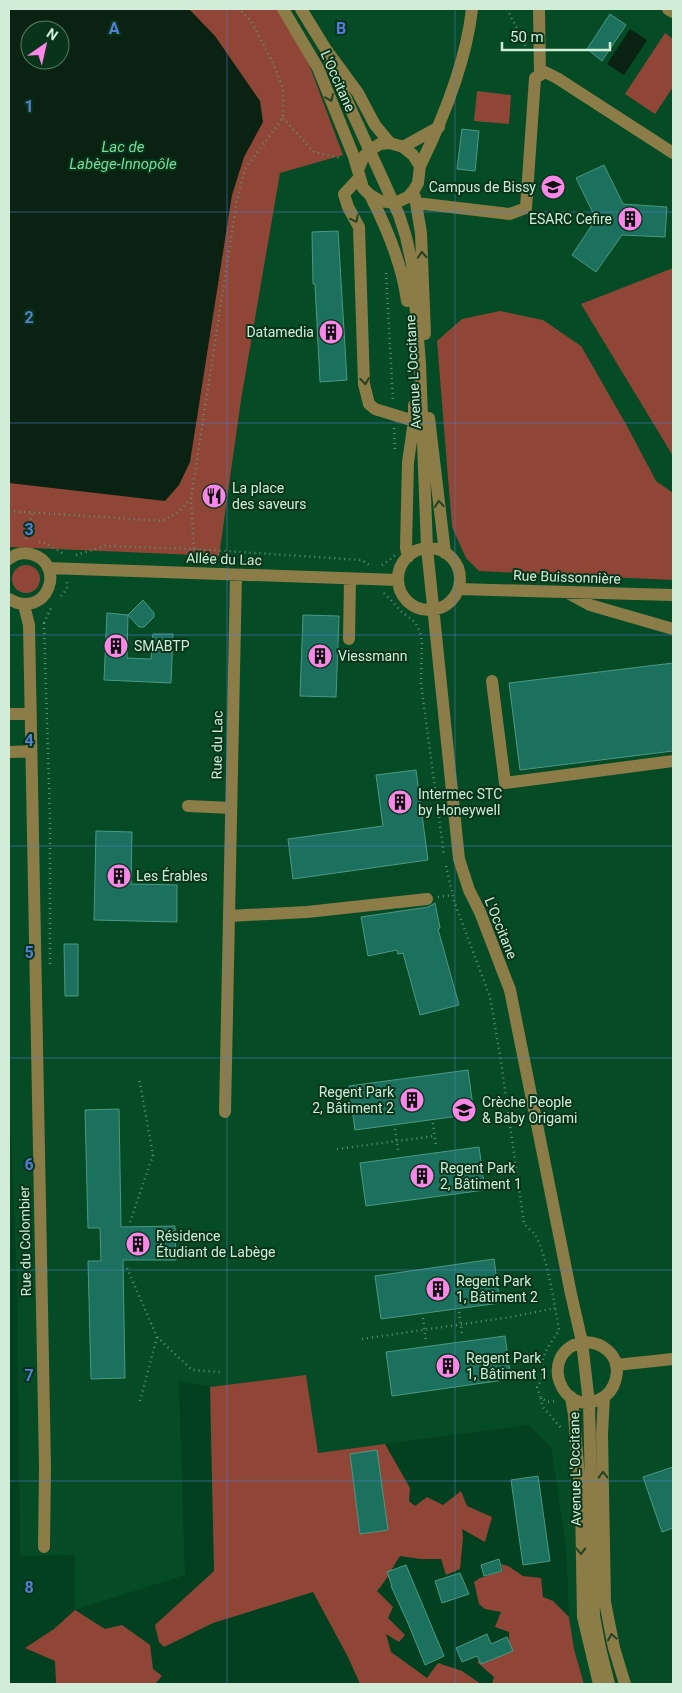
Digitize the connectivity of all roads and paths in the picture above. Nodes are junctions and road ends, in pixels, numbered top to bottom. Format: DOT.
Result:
graph roads {
  1 [pos="239,9"];
  2 [pos="283,9"];
  3 [pos="292,9"];
  4 [pos="301,9"];
  5 [pos="472,9"];
  6 [pos="507,9"];
  7 [pos="539,9"];
  8 [pos="668,9"];
  9 [pos="673,12"];
  10 [pos="326,48"];
  11 [pos="529,53"];
  12 [pos="540,75"];
  13 [pos="337,79"];
  14 [pos="283,118"];
  15 [pos="439,127"];
  16 [pos="390,143"];
  17 [pos="403,147"];
  18 [pos="370,150"];
  19 [pos="673,153"];
  20 [pos="348,160"];
  21 [pos="420,166"];
  22 [pos="359,174"];
  23 [pos="370,195"];
  24 [pos="415,196"];
  25 [pos="394,203"];
  26 [pos="386,267"];
  27 [pos="415,308"];
  28 [pos="411,335"];
  29 [pos="393,414"];
  30 [pos="414,421"];
  31 [pos="402,462"];
  32 [pos="190,498"];
  33 [pos="424,504"];
  34 [pos="9,512"];
  35 [pos="32,513"];
  36 [pos="427,548"];
  37 [pos="194,549"];
  38 [pos="445,552"];
  39 [pos="402,555"];
  40 [pos="9,559"];
  41 [pos="48,568"];
  42 [pos="236,575"];
  43 [pos="376,575"];
  44 [pos="350,579"];
  45 [pos="398,580"];
  46 [pos="459,589"];
  47 [pos="566,592"];
  48 [pos="673,595"];
  49 [pos="9,599"];
  50 [pos="24,605"];
  51 [pos="434,610"];
  52 [pos="673,629"];
  53 [pos="349,639"];
  54 [pos="492,681"];
  55 [pos="9,714"];
  56 [pos="30,714"];
  57 [pos="31,751"];
  58 [pos="10,752"];
  59 [pos="673,761"];
  60 [pos="188,806"];
  61 [pos="231,808"];
  62 [pos="427,899"];
  63 [pos="229,916"];
  64 [pos="139,1078"];
  65 [pos="225,1112"];
  66 [pos="433,1123"];
  67 [pos="395,1129"];
  68 [pos="435,1136"];
  69 [pos="396,1141"];
  70 [pos="436,1147"];
  71 [pos="337,1149"];
  72 [pos="398,1150"];
  73 [pos="130,1222"];
  74 [pos="563,1254"];
  75 [pos="127,1268"];
  76 [pos="555,1308"];
  77 [pos="459,1312"];
  78 [pos="423,1318"];
  79 [pos="460,1325"];
  80 [pos="425,1330"];
  81 [pos="462,1335"];
  82 [pos="158,1337"];
  83 [pos="362,1338"];
  84 [pos="426,1341"];
  85 [pos="582,1342"];
  86 [pos="673,1359"];
  87 [pos="616,1365"];
  88 [pos="220,1372"];
  89 [pos="604,1397"];
  90 [pos="541,1398"];
  91 [pos="566,1400"];
  92 [pos="140,1401"];
  93 [pos="589,1404"];
  94 [pos="566,1432"];
  95 [pos="44,1547"];
  96 [pos="599,1684"];
  97 [pos="609,1684"];
  98 [pos="625,1684"];
  1 -- 14 [label="path"];
  2 -- 22 [label="street, L'Occitane, one-way"];
  3 -- 13 [label="street, L'Occitane"];
  4 -- 10 [label="street, L'Occitane"];
  5 -- 15 [label="street"];
  6 -- 11 [label="path"];
  7 -- 12 [label="street"];
  8 -- 9 [label="street"];
  10 -- 13 [label="street, L'Occitane"];
  10 -- 16 [label="street, L'Occitane"];
  12 -- 19 [label="street"];
  12 -- 24 [label="street"];
  13 -- 18 [label="street, Avenue L'Occitane"];
  14 -- 20 [label="path"];
  14 -- 32 [label="path"];
  15 -- 17 [label="street"];
  15 -- 21 [label="street"];
  16 -- 17 [label="street"];
  16 -- 18 [label="street"];
  17 -- 21 [label="street"];
  18 -- 22 [label="street"];
  18 -- 25 [label="street, Avenue L'Occitane"];
  21 -- 24 [label="street"];
  22 -- 23 [label="street, L'Occitane"];
  22 -- 29 [label="street, one-way"];
  23 -- 25 [label="street"];
  23 -- 28 [label="street, Avenue L'Occitane"];
  24 -- 25 [label="street"];
  38 -- 24 [label="street, Avenue L'Occitane, one-way"];
  25 -- 27 [label="street, Avenue L'Occitane"];
  26 -- 29 [label="path"];
  27 -- 28 [label="street, Avenue L'Occitane"];
  27 -- 33 [label="street, Avenue L'Occitane"];
  28 -- 30 [label="street"];
  29 -- 30 [label="street"];
  29 -- 31 [label="path"];
  30 -- 31 [label="street"];
  31 -- 33 [label="street, Avenue L'Occitane"];
  31 -- 39 [label="street"];
  32 -- 35 [label="path"];
  32 -- 37 [label="path"];
  33 -- 36 [label="street, Avenue L'Occitane"];
  34 -- 35 [label="path"];
  35 -- 37 [label="path"];
  36 -- 38 [label="street"];
  36 -- 39 [label="street"];
  36 -- 51 [label="street, Avenue L'Occitane"];
  37 -- 43 [label="path"];
  38 -- 46 [label="street"];
  39 -- 43 [label="path"];
  39 -- 45 [label="street"];
  40 -- 41 [label="street"];
  41 -- 42 [label="street, Allée du Lac"];
  41 -- 50 [label="street"];
  42 -- 44 [label="street, Allée du Lac"];
  42 -- 61 [label="street, Rue du Lac"];
  43 -- 44 [label="street, Allée du Lac"];
  43 -- 45 [label="street, Allée du Lac"];
  43 -- 76 [label="path"];
  44 -- 53 [label="street"];
  45 -- 51 [label="street"];
  46 -- 47 [label="street, Rue Buissonnière"];
  46 -- 51 [label="street"];
  47 -- 48 [label="street, Rue Buissonnière"];
  47 -- 52 [label="street"];
  49 -- 50 [label="street"];
  50 -- 56 [label="street, Rue du Colombier"];
  51 -- 74 [label="street, L'Occitane"];
  54 -- 59 [label="street"];
  55 -- 56 [label="street"];
  56 -- 57 [label="street, Rue du Colombier"];
  57 -- 58 [label="street"];
  57 -- 95 [label="street, Rue du Colombier"];
  60 -- 61 [label="street"];
  61 -- 63 [label="street, Rue du Lac"];
  62 -- 63 [label="street"];
  63 -- 65 [label="street, Rue du Lac"];
  64 -- 73 [label="path"];
  66 -- 68 [label="path"];
  67 -- 69 [label="path"];
  68 -- 69 [label="path"];
  68 -- 70 [label="path"];
  69 -- 71 [label="path"];
  69 -- 72 [label="path"];
  74 -- 85 [label="street, Avenue L'Occitane"];
  75 -- 82 [label="path"];
  76 -- 79 [label="path"];
  76 -- 90 [label="path"];
  77 -- 79 [label="path"];
  78 -- 80 [label="path"];
  79 -- 80 [label="path"];
  79 -- 81 [label="path"];
  80 -- 83 [label="path"];
  80 -- 84 [label="path"];
  82 -- 88 [label="path"];
  82 -- 92 [label="path"];
  85 -- 87 [label="street"];
  85 -- 91 [label="street"];
  85 -- 93 [label="street, Avenue L'Occitane"];
  86 -- 87 [label="street"];
  87 -- 89 [label="street"];
  89 -- 93 [label="street"];
  98 -- 89 [label="street, Avenue L'Occitane, one-way"];
  90 -- 91 [label="path"];
  90 -- 94 [label="path"];
  91 -- 93 [label="street"];
  91 -- 96 [label="street, Avenue L'Occitane, one-way"];
  93 -- 97 [label="street, Avenue L'Occitane"];
}
